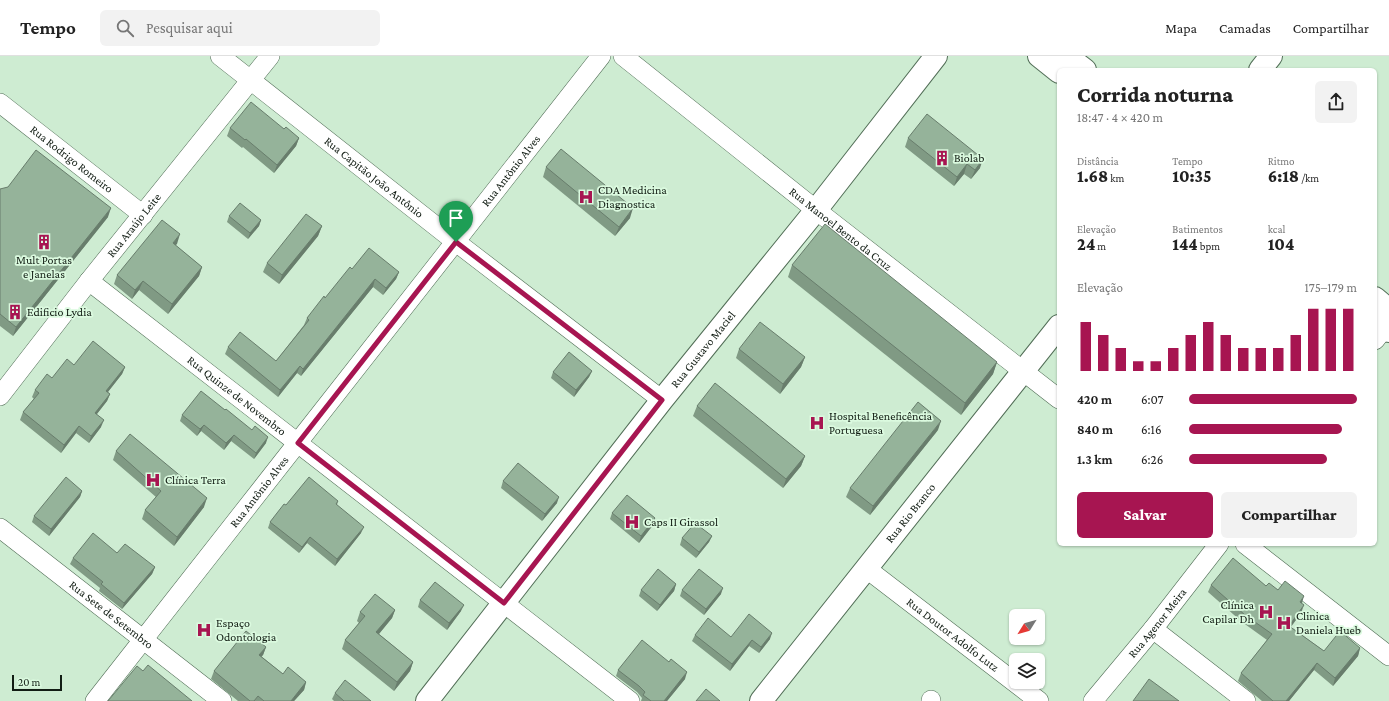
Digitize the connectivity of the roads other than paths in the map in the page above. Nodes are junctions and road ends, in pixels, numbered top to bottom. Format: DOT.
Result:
graph roads {
  1 [pos="220,56"];
  2 [pos="270,56"];
  3 [pos="601,56"];
  4 [pos="623,56"];
  5 [pos="936,56"];
  6 [pos="1039,56"];
  7 [pos="1067,56"];
  8 [pos="1271,56"];
  9 [pos="1082,68"];
  10 [pos="1262,68"];
  11 [pos="1057,70"];
  12 [pos="251,80"];
  13 [pos="0,103"];
  14 [pos="816,210"];
  15 [pos="143,215"];
  16 [pos="456,242"];
  17 [pos="89,281"];
  18 [pos="1377,304"];
  19 [pos="1384,325"];
  20 [pos="1057,329"];
  21 [pos="1024,372"];
  22 [pos="0,396"];
  23 [pos="1057,398"];
  24 [pos="662,400"];
  25 [pos="298,443"];
  26 [pos="0,528"];
  27 [pos="1216,546"];
  28 [pos="1248,546"];
  29 [pos="867,569"];
  30 [pos="504,603"];
  31 [pos="1153,629"];
  32 [pos="143,640"];
  33 [pos="1389,656"];
  34 [pos="95,701"];
  35 [pos="222,701"];
  36 [pos="427,701"];
  37 [pos="630,701"];
  38 [pos="761,701"];
  39 [pos="1038,701"];
  40 [pos="1093,701"];
  41 [pos="1246,701"];
  1 -- 12 [label="street, Rua Capitão João Antônio"];
  2 -- 12 [label="street, Rua Araújo Leite"];
  3 -- 16 [label="street, Rua Antônio Alves"];
  4 -- 14 [label="street, Rua Manoel Bento da Cruz"];
  5 -- 14 [label="street, Rua Gustavo Maciel"];
  6 -- 11 [label="street"];
  7 -- 9 [label="street"];
  8 -- 10 [label="street"];
  12 -- 15 [label="street, Rua Araújo Leite"];
  12 -- 16 [label="street, Rua Capitão João Antônio"];
  13 -- 15 [label="street, Rua Rodrigo Romeiro"];
  14 -- 21 [label="street, Rua Manoel Bento da Cruz"];
  14 -- 24 [label="street, Rua Gustavo Maciel"];
  15 -- 17 [label="street, Rua Araújo Leite"];
  16 -- 24 [label="street, Rua Capitão João Antônio"];
  16 -- 25 [label="street, Rua Antônio Alves"];
  17 -- 22 [label="street, Rua Araújo Leite"];
  17 -- 25 [label="street, Rua Quinze de Novembro"];
  18 -- 19 [label="street"];
  20 -- 21 [label="street, Rua Rio Branco"];
  21 -- 23 [label="street, Rua Manoel Bento da Cruz"];
  21 -- 29 [label="street, Rua Rio Branco"];
  24 -- 30 [label="street, Rua Gustavo Maciel"];
  25 -- 30 [label="street, Rua Quinze de Novembro"];
  25 -- 32 [label="street, Rua Antônio Alves"];
  26 -- 32 [label="street, Rua Sete de Setembro"];
  27 -- 31 [label="street, Rua Agenor Meira"];
  28 -- 33 [label="street"];
  29 -- 38 [label="street, Rua Rio Branco"];
  29 -- 39 [label="street, Rua Doutor Adolfo Lutz"];
  30 -- 36 [label="street, Rua Gustavo Maciel"];
  30 -- 37 [label="street, Rua Quinze de Novembro"];
  31 -- 40 [label="street, Rua Agenor Meira"];
  31 -- 41 [label="street"];
  32 -- 34 [label="street, Rua Antônio Alves"];
  32 -- 35 [label="street, Rua Sete de Setembro"];
}
